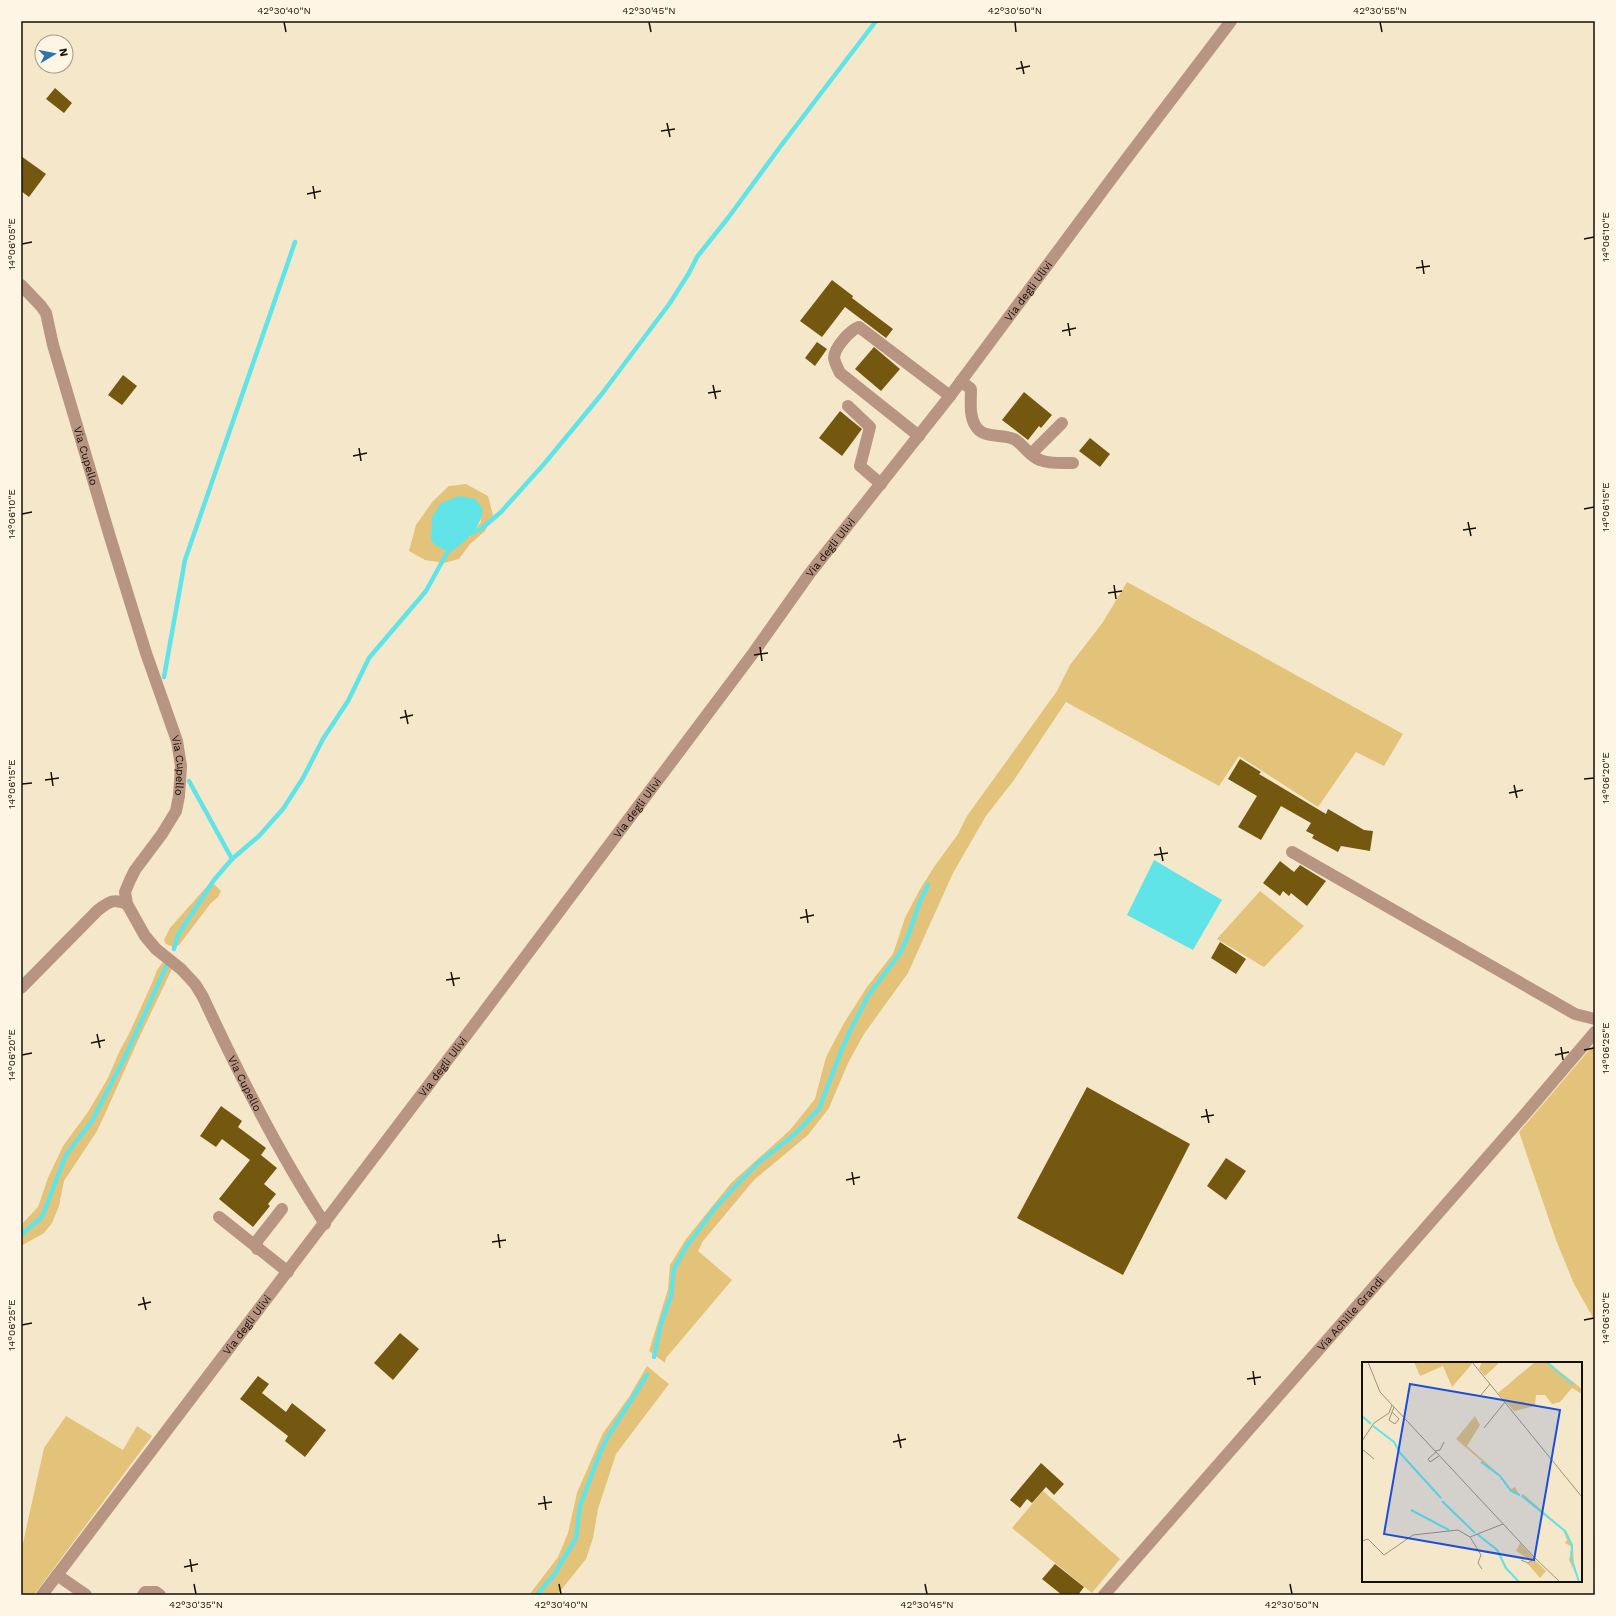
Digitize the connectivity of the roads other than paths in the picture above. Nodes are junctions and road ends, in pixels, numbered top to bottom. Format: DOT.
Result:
graph roads {
  1 [pos="1231,21"];
  2 [pos="21,285"];
  3 [pos="962,381"];
  4 [pos="950,396"];
  5 [pos="848,406"];
  6 [pos="1062,423"];
  7 [pos="919,436"];
  8 [pos="1031,454"];
  9 [pos="1073,463"];
  10 [pos="881,484"];
  11 [pos="1292,852"];
  12 [pos="127,904"];
  13 [pos="21,988"];
  14 [pos="1595,1019"];
  15 [pos="1595,1032"];
  16 [pos="282,1209"];
  17 [pos="219,1217"];
  18 [pos="325,1224"];
  19 [pos="257,1249"];
  20 [pos="288,1272"];
  21 [pos="58,1575"];
  22 [pos="42,1595"];
  23 [pos="86,1595"];
  24 [pos="143,1595"];
  25 [pos="160,1595"];
  26 [pos="1104,1595"];
  1 -- 3 [label="street, Via degli Ulivi"];
  2 -- 12 [label="street, Via Cupello"];
  3 -- 4 [label="street, Via degli Ulivi"];
  3 -- 8 [label="street"];
  4 -- 7 [label="street, Via degli Ulivi"];
  4 -- 7 [label="street"];
  5 -- 10 [label="street"];
  6 -- 8 [label="street"];
  7 -- 10 [label="street, Via degli Ulivi"];
  8 -- 9 [label="street"];
  10 -- 18 [label="street, Via degli Ulivi"];
  11 -- 14 [label="street"];
  12 -- 13 [label="street"];
  12 -- 18 [label="street, Via Cupello"];
  15 -- 26 [label="street, Via Achille Grandi"];
  16 -- 19 [label="street"];
  17 -- 19 [label="street"];
  18 -- 20 [label="street, Via degli Ulivi"];
  19 -- 20 [label="street"];
  20 -- 21 [label="street, Via degli Ulivi"];
  21 -- 22 [label="street, Via degli Ulivi"];
  21 -- 23 [label="street"];
  24 -- 25 [label="street"];
}
